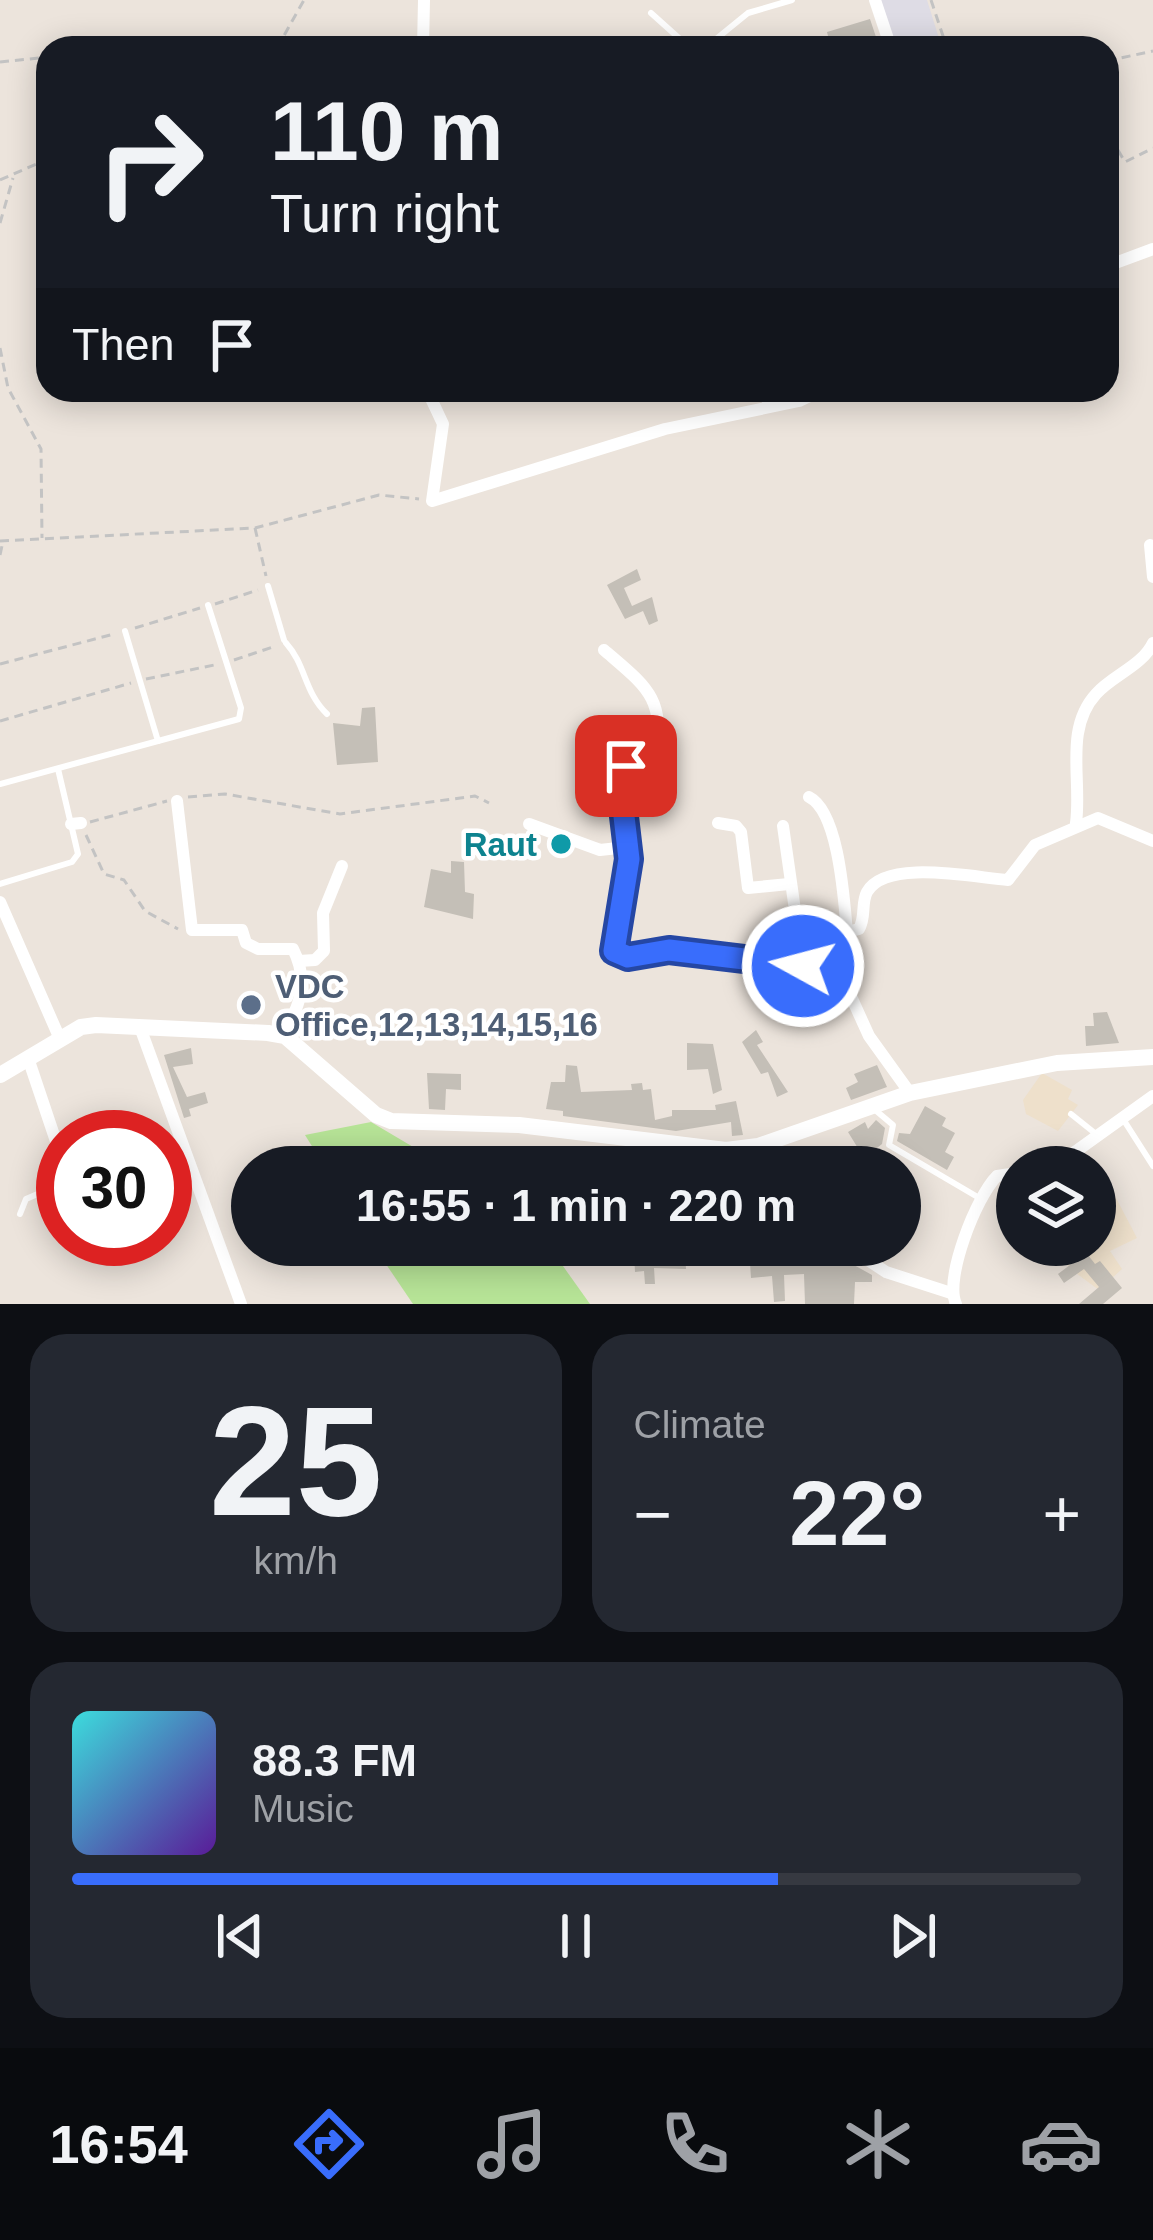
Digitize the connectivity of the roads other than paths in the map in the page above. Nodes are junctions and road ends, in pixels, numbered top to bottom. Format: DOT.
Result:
graph roads {
  1 [pos="424,0"];
  2 [pos="792,0"];
  3 [pos="875,0"];
  4 [pos="651,14"];
  5 [pos="423,36"];
  6 [pos="676,36"];
  7 [pos="720,36"];
  8 [pos="887,36"];
  9 [pos="1153,249"];
  10 [pos="1119,262"];
  11 [pos="432,402"];
  12 [pos="764,402"];
  13 [pos="785,402"];
  14 [pos="766,408"];
  15 [pos="1150,545"];
  16 [pos="1153,577"];
  17 [pos="268,586"];
  18 [pos="208,605"];
  19 [pos="125,631"];
  20 [pos="1153,643"];
  21 [pos="604,650"];
  22 [pos="327,714"];
  23 [pos="158,741"];
  24 [pos="58,770"];
  25 [pos="0,784"];
  26 [pos="809,796"];
  27 [pos="177,801"];
  28 [pos="718,823"];
  29 [pos="1076,823"];
  30 [pos="529,824"];
  31 [pos="783,826"];
  32 [pos="1153,842"];
  33 [pos="627,847"];
  34 [pos="342,866"];
  35 [pos="0,884"];
  36 [pos="789,884"];
  37 [pos="0,902"];
  38 [pos="847,932"];
  39 [pos="834,958"];
  40 [pos="299,962"];
  41 [pos="803,966"];
  42 [pos="141,1030"];
  43 [pos="279,1035"];
  44 [pos="61,1039"];
  45 [pos="1153,1057"];
  46 [pos="29,1060"];
  47 [pos="0,1075"];
  48 [pos="910,1093"];
  49 [pos="1153,1096"];
  50 [pos="871,1107"];
  51 [pos="46,1110"];
  52 [pos="1071,1114"];
  53 [pos="1122,1118"];
  54 [pos="1096,1134"];
  55 [pos="675,1142"];
  56 [pos="676,1146"];
  57 [pos="700,1146"];
  58 [pos="758,1146"];
  59 [pos="1081,1146"];
  60 [pos="1153,1166"];
  61 [pos="996,1177"];
  62 [pos="36,1195"];
  63 [pos="981,1199"];
  64 [pos="20,1214"];
  65 [pos="877,1266"];
  66 [pos="953,1299"];
  67 [pos="241,1304"];
  1 -- 5 [label="street"];
  2 -- 7 [label="lane"];
  3 -- 8 [label="street"];
  4 -- 6 [label="lane"];
  9 -- 10 [label="street"];
  11 -- 14 [label="street"];
  12 -- 14 [label="lane"];
  13 -- 14 [label="street"];
  15 -- 16 [label="street"];
  17 -- 22 [label="lane"];
  18 -- 23 [label="lane"];
  19 -- 23 [label="lane"];
  20 -- 29 [label="street"];
  21 -- 33 [label="street"];
  23 -- 24 [label="lane"];
  24 -- 25 [label="lane"];
  24 -- 35 [label="lane"];
  26 -- 38 [label="street"];
  27 -- 40 [label="street"];
  28 -- 36 [label="street"];
  29 -- 32 [label="street"];
  29 -- 38 [label="street"];
  30 -- 33 [label="street"];
  31 -- 36 [label="street"];
  33 -- 41 [label="street"];
  34 -- 40 [label="street"];
  36 -- 41 [label="street"];
  37 -- 44 [label="street"];
  38 -- 39 [label="street"];
  39 -- 41 [label="street"];
  39 -- 48 [label="street"];
  40 -- 43 [label="street"];
  42 -- 43 [label="main road"];
  42 -- 44 [label="main road"];
  42 -- 67 [label="street"];
  43 -- 55 [label="main road"];
  44 -- 46 [label="main road"];
  45 -- 48 [label="main road"];
  46 -- 47 [label="main road"];
  46 -- 51 [label="street"];
  48 -- 50 [label="main road"];
  49 -- 53 [label="street"];
  50 -- 58 [label="main road"];
  50 -- 63 [label="lane"];
  52 -- 54 [label="lane"];
  53 -- 54 [label="street"];
  53 -- 60 [label="lane"];
  54 -- 59 [label="street"];
  55 -- 56 [label="lane"];
  55 -- 57 [label="main road"];
  61 -- 63 [label="street"];
  62 -- 64 [label="lane"];
  63 -- 66 [label="street"];
  65 -- 66 [label="street"];
}
